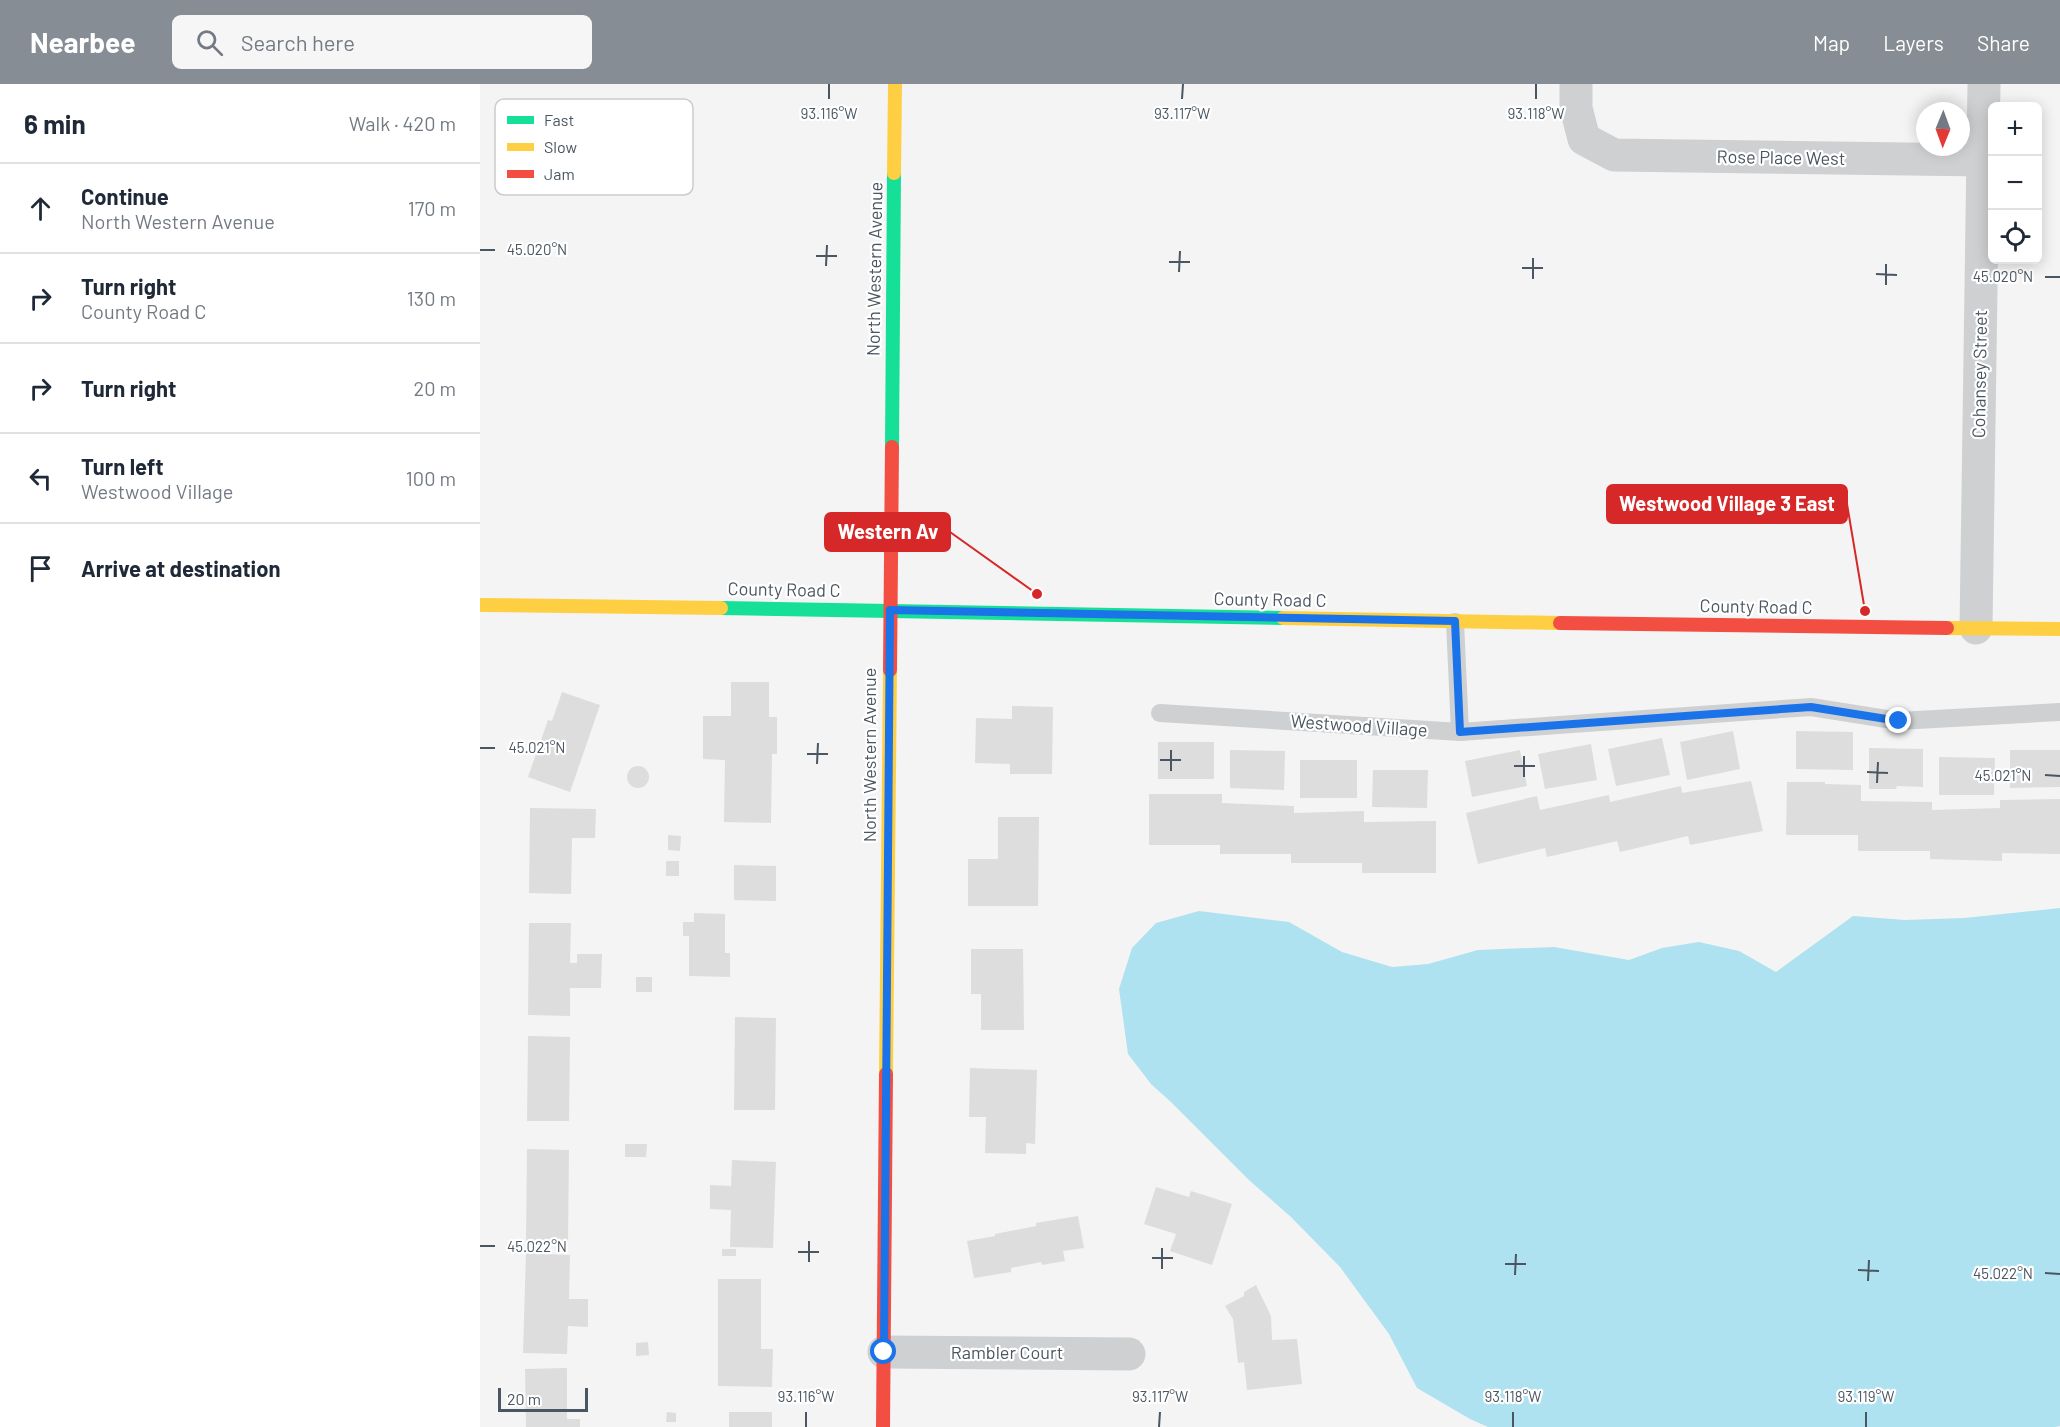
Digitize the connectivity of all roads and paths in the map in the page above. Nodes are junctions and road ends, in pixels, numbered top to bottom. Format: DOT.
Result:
graph roads {
  1 [pos="895,84"];
  2 [pos="1576,84"];
  3 [pos="1984,84"];
  4 [pos="1983,160"];
  5 [pos="480,605"];
  6 [pos="890,610"];
  7 [pos="1455,621"];
  8 [pos="1976,628"];
  9 [pos="2060,629"];
  10 [pos="2060,712"];
  11 [pos="1160,713"];
  12 [pos="1460,732"];
  13 [pos="884,1352"];
  14 [pos="1130,1354"];
  15 [pos="883,1427"];
  1 -- 6 [label="main road, North Western Avenue"];
  2 -- 4 [label="street, Rose Place West"];
  3 -- 4 [label="street, Cohansey Street"];
  4 -- 8 [label="street, Cohansey Street"];
  5 -- 6 [label="main road, County Road C"];
  6 -- 7 [label="main road, County Road C"];
  6 -- 13 [label="main road, North Western Avenue"];
  7 -- 8 [label="main road, County Road C"];
  7 -- 12 [label="lane"];
  8 -- 9 [label="main road, County Road C"];
  10 -- 12 [label="lane, Westwood Village"];
  11 -- 12 [label="lane, Westwood Village"];
  13 -- 14 [label="street, Rambler Court"];
  13 -- 15 [label="main road, North Western Avenue"];
}
